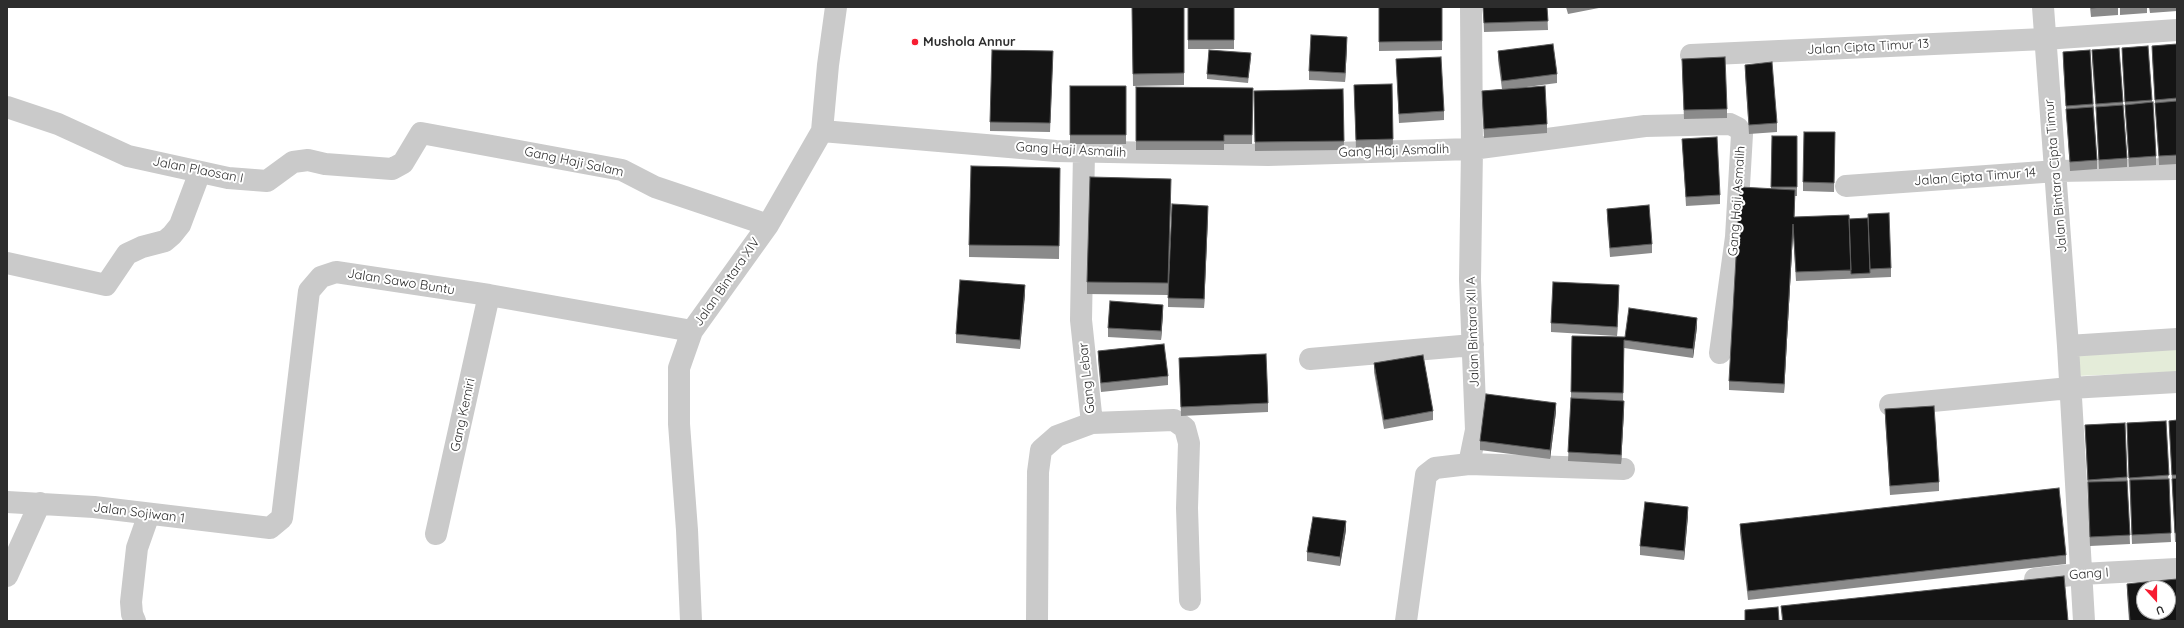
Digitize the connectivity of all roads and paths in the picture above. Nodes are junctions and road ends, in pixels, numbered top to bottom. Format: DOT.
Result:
graph roads {
  1 [pos="836,7"];
  2 [pos="1471,7"];
  3 [pos="2043,7"];
  4 [pos="2177,30"];
  5 [pos="2044,39"];
  6 [pos="1691,55"];
  7 [pos="7,107"];
  8 [pos="822,131"];
  9 [pos="421,133"];
  10 [pos="1472,149"];
  11 [pos="1084,152"];
  12 [pos="2177,169"];
  13 [pos="2057,171"];
  14 [pos="200,172"];
  15 [pos="1846,186"];
  16 [pos="768,225"];
  17 [pos="7,263"];
  18 [pos="489,295"];
  19 [pos="692,330"];
  20 [pos="2177,339"];
  21 [pos="1473,345"];
  22 [pos="2068,346"];
  23 [pos="1720,353"];
  24 [pos="1310,359"];
  25 [pos="2177,382"];
  26 [pos="2070,388"];
  27 [pos="1890,405"];
  28 [pos="1092,423"];
  29 [pos="1469,464"];
  30 [pos="1624,469"];
  31 [pos="7,502"];
  32 [pos="40,503"];
  33 [pos="149,514"];
  34 [pos="270,528"];
  35 [pos="436,534"];
  36 [pos="2177,569"];
  37 [pos="2081,574"];
  38 [pos="7,576"];
  39 [pos="2017,581"];
  40 [pos="1190,600"];
  41 [pos="136,621"];
  42 [pos="691,621"];
  43 [pos="1037,621"];
  44 [pos="1406,621"];
  45 [pos="2084,621"];
  1 -- 8 [label="street, Jalan Bintara XIV"];
  2 -- 10 [label="street, Jalan Bintara XII A"];
  3 -- 5 [label="street, Jalan Bintara Cipta Timur"];
  4 -- 5 [label="street, Jalan Cipta Timur 13"];
  5 -- 6 [label="street, Jalan Cipta Timur 13"];
  5 -- 13 [label="street, Jalan Bintara Cipta Timur"];
  7 -- 14 [label="street, Jalan Plaosan I"];
  8 -- 11 [label="street, Gang Haji Asmalih"];
  8 -- 16 [label="street, Jalan Bintara XIV"];
  9 -- 14 [label="street, Jalan Plaosan I"];
  9 -- 16 [label="street, Gang Haji Salam"];
  10 -- 11 [label="street, Gang Haji Asmalih"];
  10 -- 21 [label="street, Jalan Bintara XII A"];
  10 -- 23 [label="street, Gang Haji Asmalih"];
  11 -- 28 [label="street, Gang Lebar"];
  12 -- 13 [label="street, Jalan Cipta Timur 14"];
  13 -- 15 [label="street, Jalan Cipta Timur 14"];
  13 -- 22 [label="street, Jalan Bintara Cipta Timur"];
  14 -- 17 [label="street"];
  16 -- 19 [label="street, Jalan Bintara XIV"];
  18 -- 19 [label="street, Jalan Sawo Buntu"];
  18 -- 34 [label="street, Jalan Sawo Buntu"];
  18 -- 35 [label="street, Gang Kemiri"];
  19 -- 42 [label="street, Jalan Bintara XIV"];
  20 -- 22 [label="street"];
  21 -- 24 [label="street"];
  21 -- 29 [label="street, Jalan Bintara XII A"];
  22 -- 26 [label="street, Jalan Bintara Cipta Timur"];
  25 -- 26 [label="street"];
  26 -- 27 [label="street"];
  26 -- 37 [label="street, Jalan Bintara Cipta Timur"];
  28 -- 40 [label="street"];
  28 -- 43 [label="street, Gang Lebar"];
  29 -- 30 [label="street"];
  29 -- 44 [label="street"];
  31 -- 32 [label="street, Jalan Sojiwan 1"];
  32 -- 33 [label="street, Jalan Sojiwan 1"];
  32 -- 38 [label="street"];
  33 -- 34 [label="street, Jalan Sojiwan 1"];
  33 -- 41 [label="street"];
  36 -- 37 [label="street, Gang I"];
  37 -- 39 [label="street, Gang I"];
  37 -- 45 [label="street, Jalan Bintara Cipta Timur"];
}
